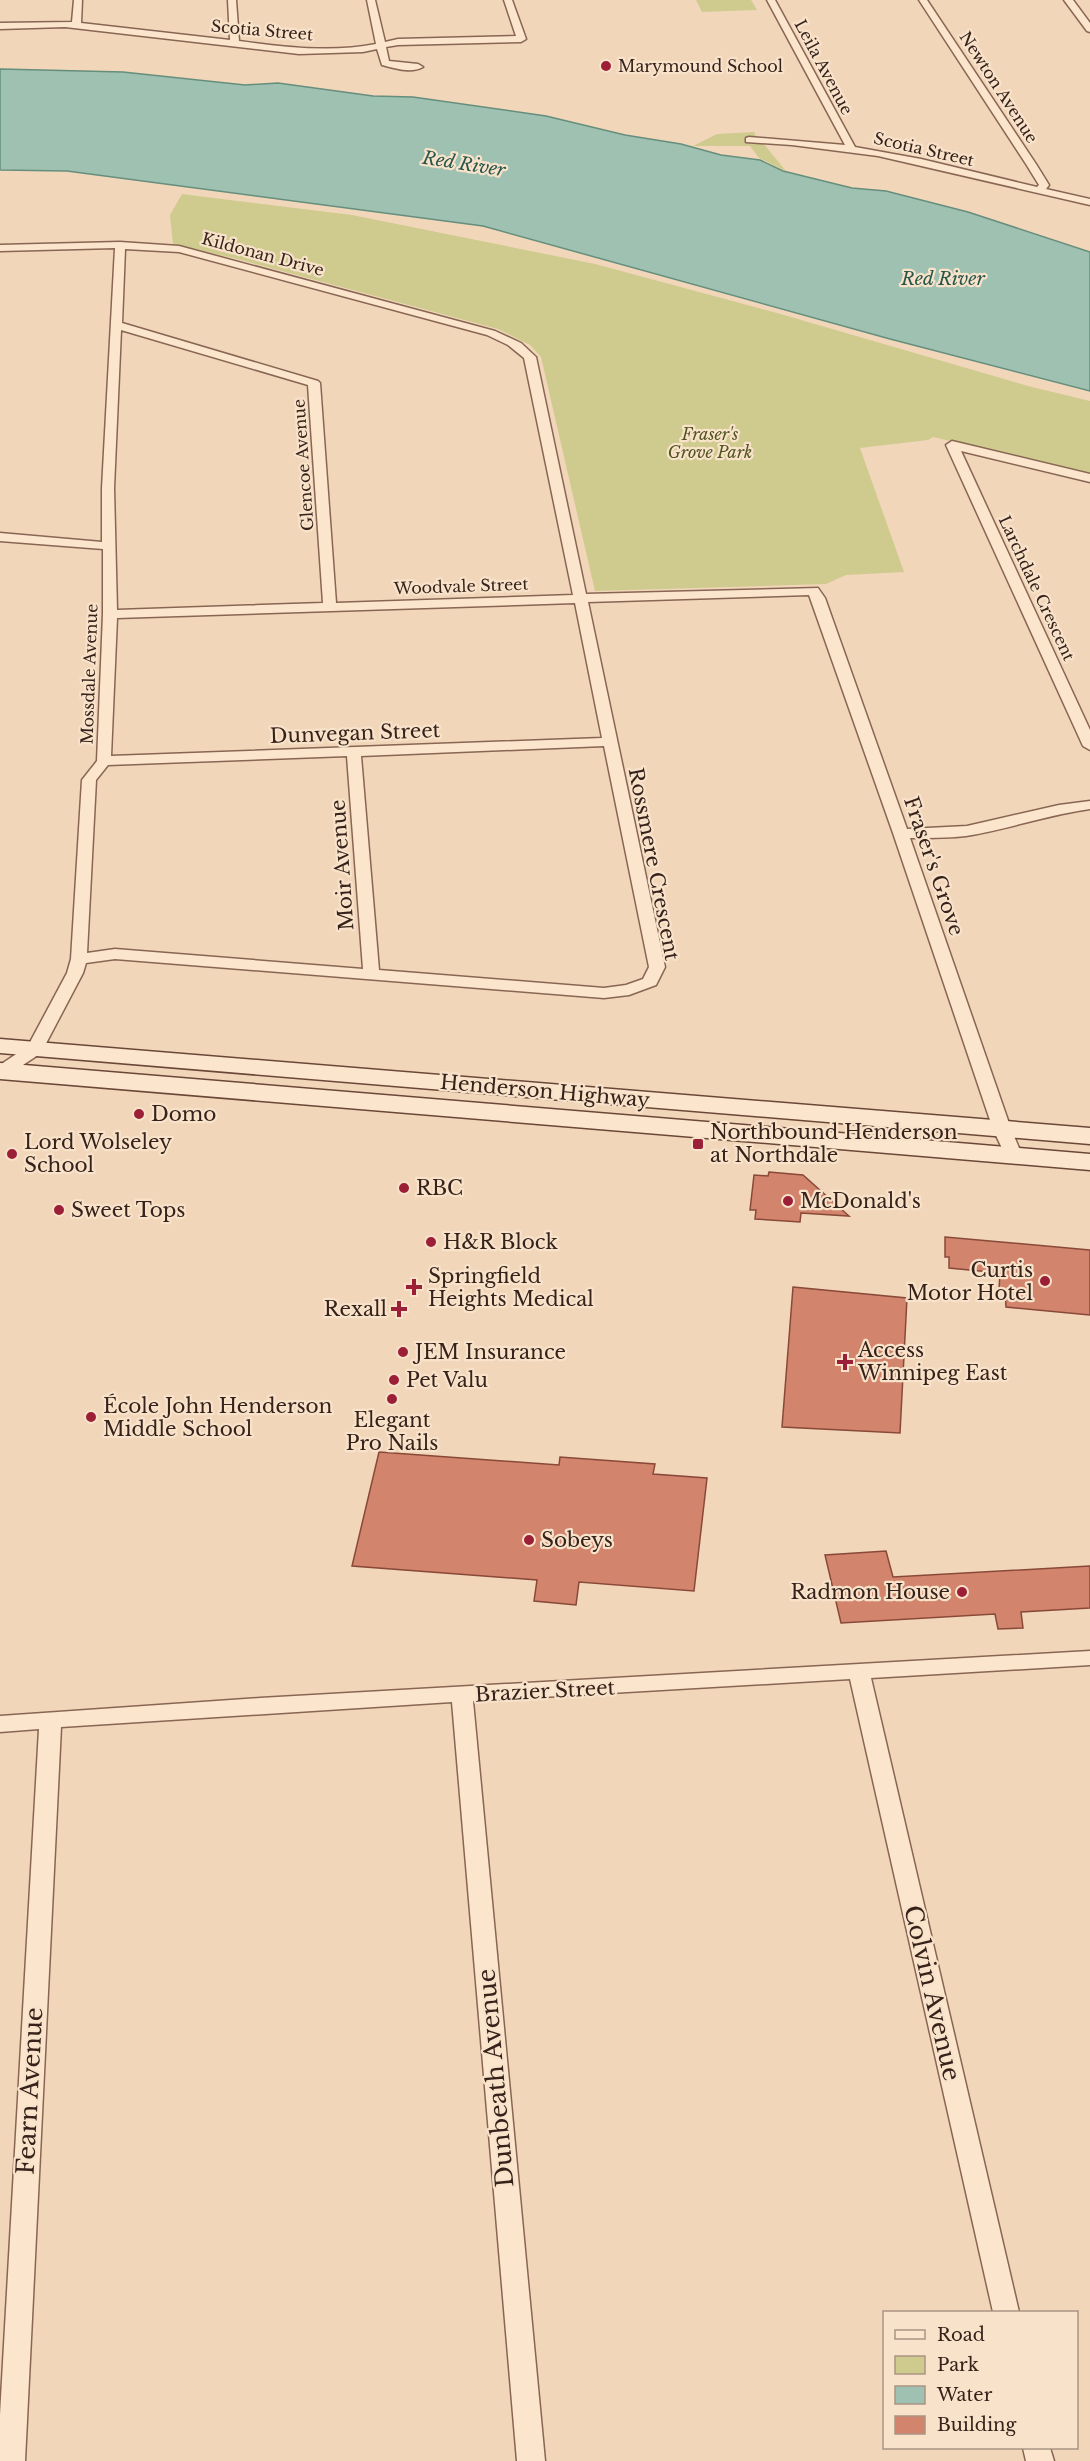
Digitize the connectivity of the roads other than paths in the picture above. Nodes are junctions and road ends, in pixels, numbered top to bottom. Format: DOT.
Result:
graph roads {
  1 [pos="78,0"];
  2 [pos="232,0"];
  3 [pos="371,0"];
  4 [pos="508,0"];
  5 [pos="771,0"];
  6 [pos="923,0"];
  7 [pos="1068,0"];
  8 [pos="76,26"];
  9 [pos="0,27"];
  10 [pos="1090,29"];
  11 [pos="235,44"];
  12 [pos="380,46"];
  13 [pos="418,67"];
  14 [pos="749,140"];
  15 [pos="851,148"];
  16 [pos="1039,191"];
  17 [pos="1090,202"];
  18 [pos="120,245"];
  19 [pos="0,248"];
  20 [pos="117,325"];
  21 [pos="511,340"];
  22 [pos="1090,478"];
  23 [pos="0,537"];
  24 [pos="108,546"];
  25 [pos="813,591"];
  26 [pos="581,598"];
  27 [pos="330,606"];
  28 [pos="110,614"];
  29 [pos="609,742"];
  30 [pos="1090,746"];
  31 [pos="354,752"];
  32 [pos="104,761"];
  33 [pos="1090,805"];
  34 [pos="902,833"];
  35 [pos="79,958"];
  36 [pos="371,975"];
  37 [pos="0,1046"];
  38 [pos="35,1048"];
  39 [pos="255,1067"];
  40 [pos="1,1071"];
  41 [pos="244,1091"];
  42 [pos="512,1101"];
  43 [pos="1002,1129"];
  44 [pos="1090,1136"];
  45 [pos="1013,1155"];
  46 [pos="1090,1162"];
  47 [pos="1090,1658"];
  48 [pos="859,1673"];
  49 [pos="462,1696"];
  50 [pos="50,1722"];
  51 [pos="0,1724"];
  52 [pos="1006,2311"];
  53 [pos="11,2461"];
  54 [pos="531,2461"];
  1 -- 8 [label="street"];
  2 -- 11 [label="street"];
  3 -- 12 [label="street"];
  4 -- 12 [label="street, Scotia Street"];
  5 -- 15 [label="street, Leila Avenue"];
  6 -- 16 [label="street, Newton Avenue"];
  7 -- 10 [label="street"];
  8 -- 9 [label="street, Scotia Street"];
  8 -- 11 [label="street, Scotia Street"];
  11 -- 12 [label="street, Scotia Street"];
  12 -- 13 [label="street"];
  14 -- 15 [label="street, Scotia Street"];
  15 -- 16 [label="street, Scotia Street"];
  16 -- 17 [label="street, Scotia Street"];
  18 -- 19 [label="street, Kildonan Drive"];
  18 -- 20 [label="street, Mossdale Avenue"];
  18 -- 21 [label="street, Kildonan Drive"];
  20 -- 24 [label="street, Mossdale Avenue"];
  20 -- 27 [label="street, Glencoe Avenue"];
  21 -- 26 [label="street, Rossmere Crescent"];
  22 -- 30 [label="street, Larchdale Crescent"];
  23 -- 24 [label="street"];
  24 -- 28 [label="street, Mossdale Avenue"];
  25 -- 26 [label="street, Woodvale Street"];
  25 -- 34 [label="street, Fraser's Grove"];
  26 -- 27 [label="street, Woodvale Street"];
  26 -- 29 [label="street, Rossmere Crescent"];
  27 -- 28 [label="street, Woodvale Street"];
  28 -- 32 [label="street, Mossdale Avenue"];
  29 -- 31 [label="street, Dunvegan Street"];
  29 -- 36 [label="street, Rossmere Crescent"];
  31 -- 32 [label="street, Dunvegan Street"];
  31 -- 36 [label="street, Moir Avenue"];
  32 -- 35 [label="street, Mossdale Avenue"];
  33 -- 34 [label="street"];
  34 -- 43 [label="street, Fraser's Grove"];
  35 -- 36 [label="street, Rossmere Crescent"];
  35 -- 38 [label="street, Mossdale Avenue"];
  37 -- 38 [label="main road, Henderson Highway"];
  38 -- 39 [label="main road, Henderson Highway"];
  38 -- 40 [label="street, Mossdale Avenue"];
  39 -- 41 [label="main road"];
  39 -- 42 [label="main road, Henderson Highway"];
  40 -- 41 [label="main road, Henderson Highway"];
  41 -- 42 [label="main road, Henderson Highway"];
  42 -- 43 [label="main road, Henderson Highway"];
  42 -- 45 [label="main road, Henderson Highway"];
  43 -- 44 [label="main road, Henderson Highway"];
  43 -- 45 [label="street, Fraser's Grove"];
  45 -- 46 [label="main road, Henderson Highway"];
  47 -- 48 [label="street, Brazier Street"];
  48 -- 49 [label="street, Brazier Street"];
  48 -- 52 [label="street, Colvin Avenue"];
  49 -- 50 [label="street, Brazier Street"];
  49 -- 54 [label="street, Dunbeath Avenue"];
  50 -- 51 [label="street, Brazier Street"];
  50 -- 53 [label="street, Fearn Avenue"];
}
